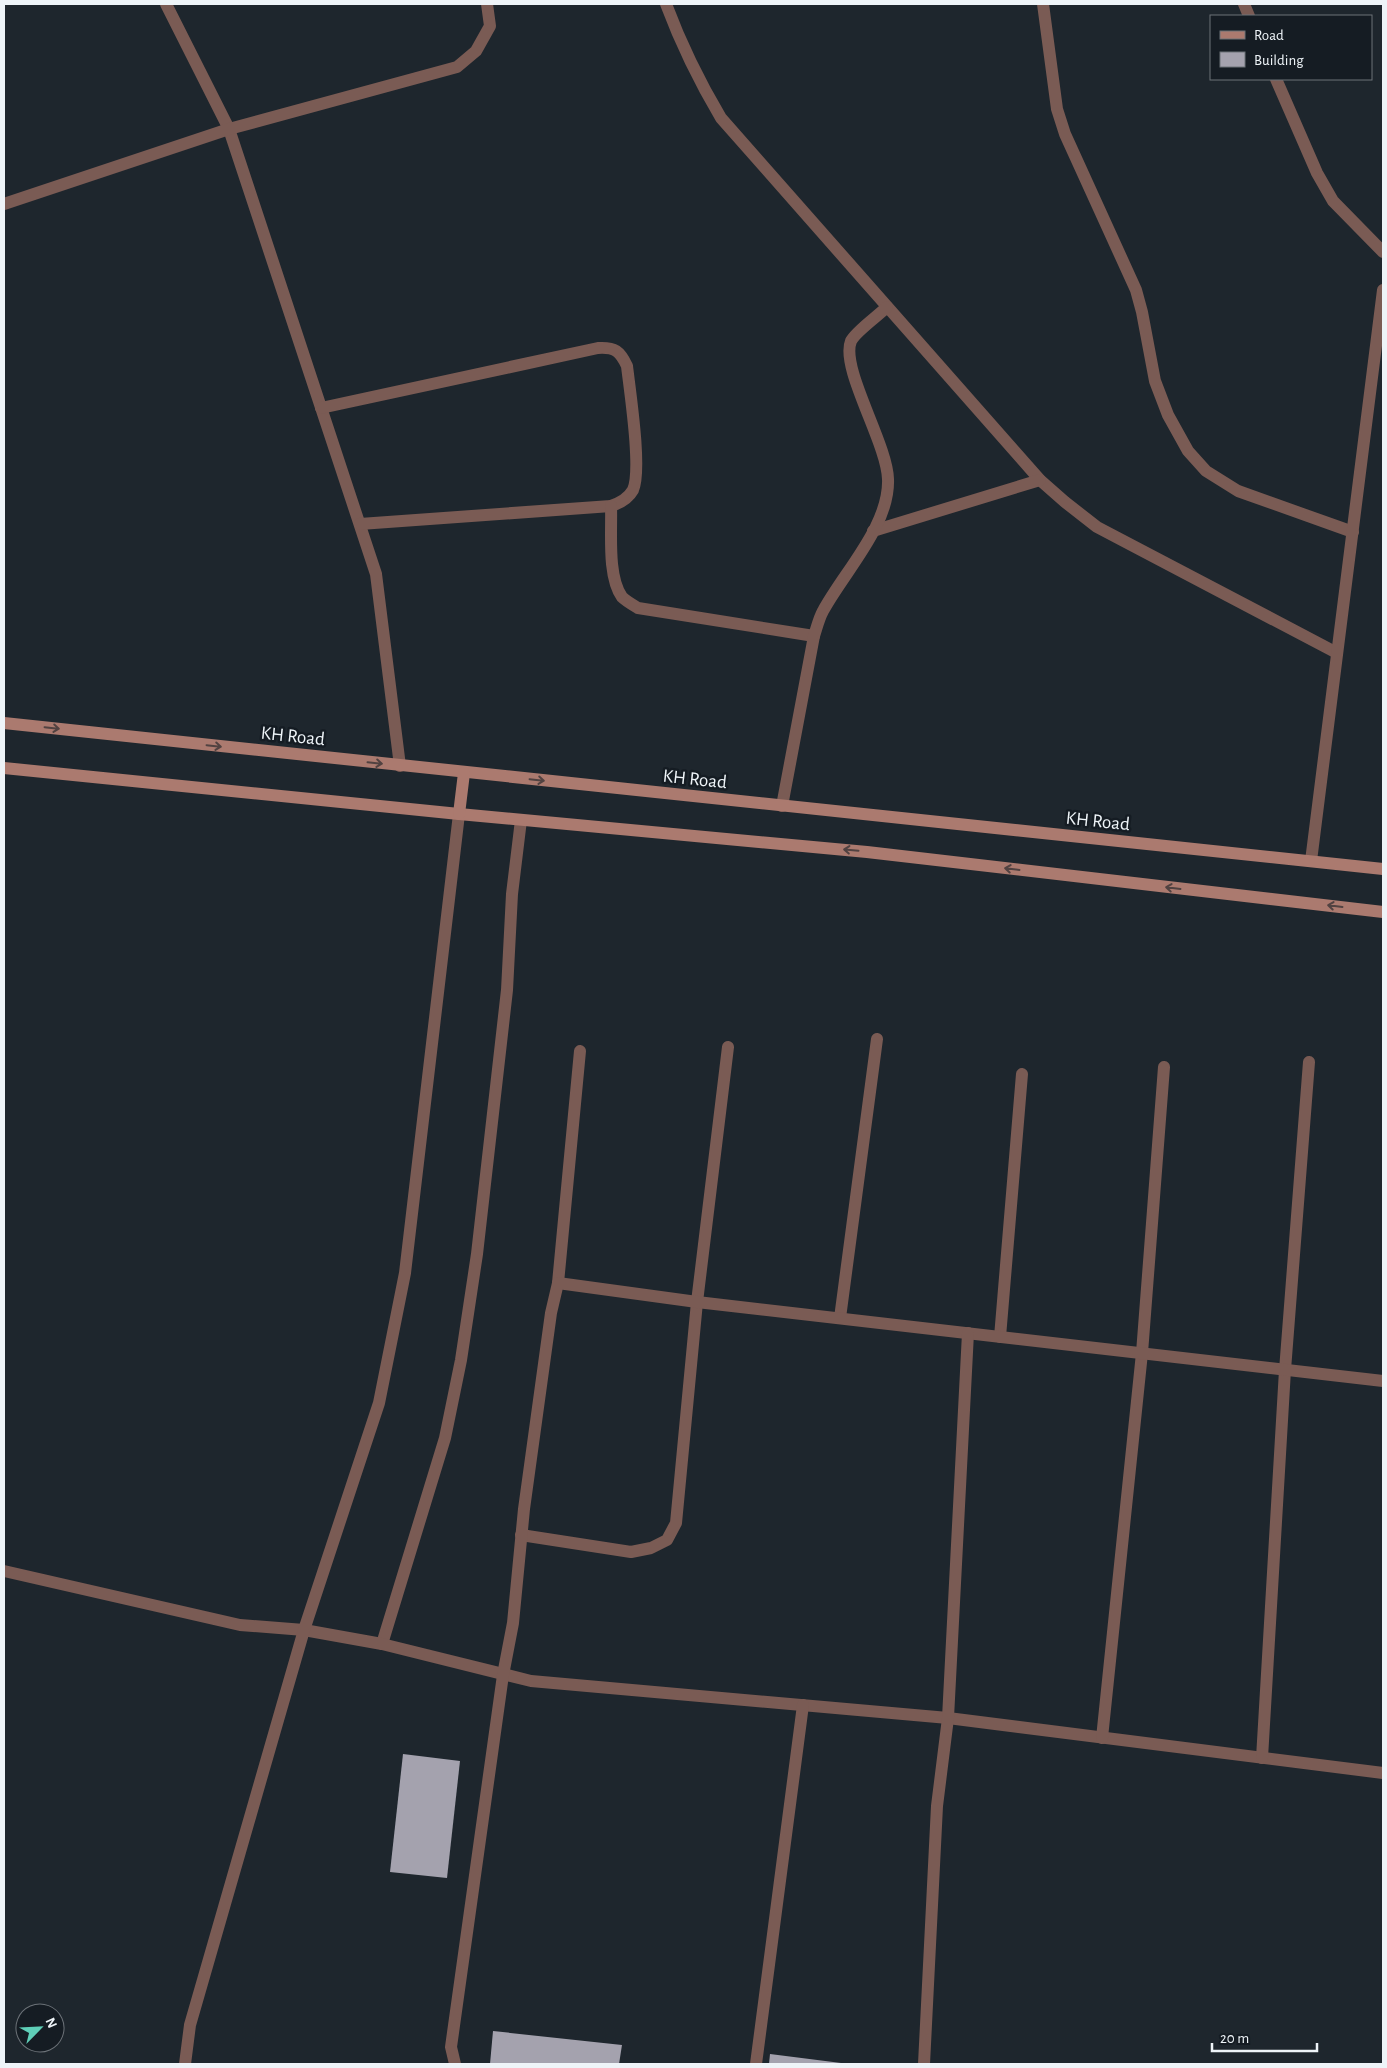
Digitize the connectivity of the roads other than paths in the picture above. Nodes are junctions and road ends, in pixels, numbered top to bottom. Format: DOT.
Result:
graph roads {
  1 [pos="166,4"];
  2 [pos="487,4"];
  3 [pos="666,4"];
  4 [pos="1043,4"];
  5 [pos="1276,80"];
  6 [pos="229,129"];
  7 [pos="4,204"];
  8 [pos="1383,252"];
  9 [pos="1383,290"];
  10 [pos="887,307"];
  11 [pos="321,408"];
  12 [pos="1040,480"];
  13 [pos="611,506"];
  14 [pos="360,524"];
  15 [pos="873,531"];
  16 [pos="1353,532"];
  17 [pos="814,636"];
  18 [pos="1337,653"];
  19 [pos="4,723"];
  20 [pos="400,766"];
  21 [pos="4,768"];
  22 [pos="464,772"];
  23 [pos="782,806"];
  24 [pos="459,814"];
  25 [pos="521,820"];
  26 [pos="1311,861"];
  27 [pos="1383,869"];
  28 [pos="1383,912"];
  29 [pos="877,1039"];
  30 [pos="728,1047"];
  31 [pos="580,1051"];
  32 [pos="1309,1062"];
  33 [pos="1164,1067"];
  34 [pos="1022,1074"];
  35 [pos="558,1283"];
  36 [pos="697,1302"];
  37 [pos="840,1318"];
  38 [pos="968,1333"];
  39 [pos="1000,1337"];
  40 [pos="1142,1353"];
  41 [pos="1285,1370"];
  42 [pos="1383,1381"];
  43 [pos="521,1535"];
  44 [pos="4,1571"];
  45 [pos="304,1630"];
  46 [pos="382,1644"];
  47 [pos="503,1675"];
  48 [pos="803,1705"];
  49 [pos="948,1718"];
  50 [pos="1102,1738"];
  51 [pos="1262,1758"];
  52 [pos="1383,1773"];
  53 [pos="185,2064"];
  54 [pos="455,2064"];
  55 [pos="756,2064"];
  56 [pos="924,2064"];
  1 -- 6 [label="street"];
  2 -- 6 [label="street"];
  3 -- 10 [label="street"];
  4 -- 16 [label="street"];
  5 -- 8 [label="street"];
  6 -- 7 [label="street"];
  6 -- 11 [label="street"];
  9 -- 16 [label="street"];
  10 -- 12 [label="street"];
  10 -- 15 [label="street"];
  11 -- 13 [label="street"];
  11 -- 14 [label="street"];
  12 -- 15 [label="street"];
  12 -- 18 [label="street"];
  13 -- 14 [label="street"];
  13 -- 17 [label="street"];
  14 -- 20 [label="street"];
  15 -- 17 [label="street"];
  16 -- 18 [label="street"];
  17 -- 23 [label="street"];
  18 -- 26 [label="street"];
  19 -- 20 [label="main road, KH Road, one-way"];
  20 -- 22 [label="main road, KH Road"];
  21 -- 24 [label="main road"];
  22 -- 23 [label="main road, KH Road, one-way"];
  22 -- 24 [label="main road"];
  23 -- 26 [label="main road, KH Road"];
  24 -- 25 [label="main road"];
  24 -- 45 [label="street"];
  28 -- 25 [label="main road, one-way"];
  25 -- 46 [label="street"];
  26 -- 27 [label="main road, KH Road"];
  29 -- 37 [label="street"];
  30 -- 36 [label="street"];
  31 -- 35 [label="street"];
  32 -- 41 [label="street"];
  33 -- 40 [label="street"];
  34 -- 39 [label="street"];
  35 -- 36 [label="street"];
  35 -- 43 [label="street"];
  36 -- 37 [label="street"];
  36 -- 43 [label="street"];
  37 -- 38 [label="street"];
  38 -- 39 [label="street"];
  38 -- 49 [label="street"];
  39 -- 40 [label="street"];
  40 -- 41 [label="street"];
  40 -- 50 [label="street"];
  41 -- 42 [label="street"];
  41 -- 51 [label="street"];
  43 -- 47 [label="street"];
  44 -- 45 [label="street"];
  45 -- 46 [label="street"];
  45 -- 53 [label="street"];
  46 -- 47 [label="street"];
  47 -- 48 [label="street"];
  47 -- 54 [label="street"];
  48 -- 49 [label="street"];
  48 -- 55 [label="street"];
  49 -- 50 [label="street"];
  49 -- 56 [label="street"];
  50 -- 51 [label="street"];
  51 -- 52 [label="street"];
}
